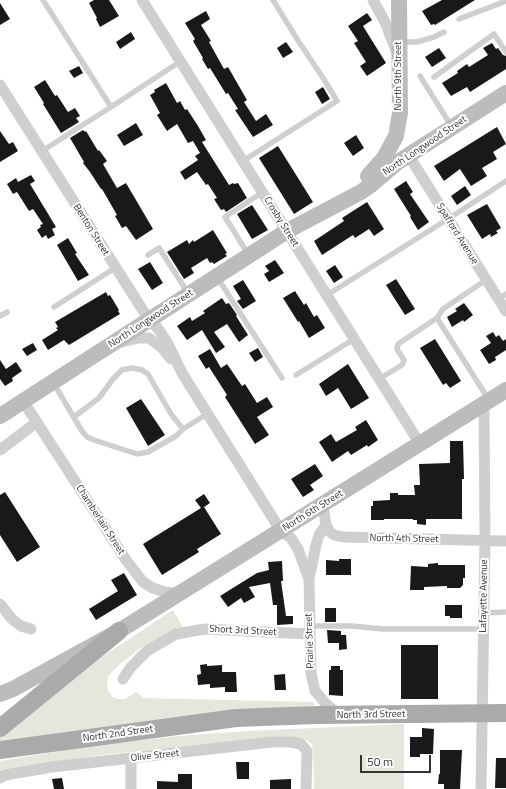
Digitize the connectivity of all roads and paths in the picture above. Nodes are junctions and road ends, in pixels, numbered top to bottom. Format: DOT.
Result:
graph roads {
  1 [pos="43,0"];
  2 [pos="142,0"];
  3 [pos="273,0"];
  4 [pos="373,0"];
  5 [pos="399,0"];
  6 [pos="506,1"];
  7 [pos="458,19"];
  8 [pos="444,32"];
  9 [pos="399,42"];
  10 [pos="506,52"];
  11 [pos="399,59"];
  12 [pos="181,61"];
  13 [pos="420,76"];
  14 [pos="434,77"];
  15 [pos="0,85"];
  16 [pos="506,93"];
  17 [pos="111,107"];
  18 [pos="452,127"];
  19 [pos="42,151"];
  20 [pos="409,156"];
  21 [pos="243,161"];
  22 [pos="506,181"];
  23 [pos="263,192"];
  24 [pos="337,199"];
  25 [pos="448,219"];
  26 [pos="303,222"];
  27 [pos="287,231"];
  28 [pos="148,255"];
  29 [pos="250,256"];
  30 [pos="115,268"];
  31 [pos="217,276"];
  32 [pos="486,280"];
  33 [pos="189,294"];
  34 [pos="327,295"];
  35 [pos="502,296"];
  36 [pos="54,307"];
  37 [pos="506,311"];
  38 [pos="7,312"];
  39 [pos="0,316"];
  40 [pos="437,318"];
  41 [pos="149,320"];
  42 [pos="354,339"];
  43 [pos="112,343"];
  44 [pos="182,373"];
  45 [pos="296,375"];
  46 [pos="282,378"];
  47 [pos="379,379"];
  48 [pos="53,382"];
  49 [pos="506,390"];
  50 [pos="23,401"];
  51 [pos="487,402"];
  52 [pos="207,414"];
  53 [pos="0,415"];
  54 [pos="74,417"];
  55 [pos="37,422"];
  56 [pos="183,428"];
  57 [pos="420,444"];
  58 [pos="0,450"];
  59 [pos="323,505"];
  60 [pos="326,525"];
  61 [pos="281,531"];
  62 [pos="485,540"];
  63 [pos="506,541"];
  64 [pos="309,579"];
  65 [pos="180,594"];
  66 [pos="0,604"];
  67 [pos="506,612"];
  68 [pos="483,613"];
  69 [pos="32,629"];
  70 [pos="483,629"];
  71 [pos="309,630"];
  72 [pos="119,631"];
  73 [pos="123,679"];
  74 [pos="0,694"];
  75 [pos="482,713"];
  76 [pos="506,713"];
  77 [pos="340,715"];
  78 [pos="236,718"];
  79 [pos="0,728"];
  80 [pos="5,750"];
  81 [pos="131,758"];
  82 [pos="0,778"];
  83 [pos="131,789"];
  84 [pos="306,789"];
  85 [pos="480,789"];
  1 -- 17 [label="lane"];
  2 -- 12 [label="street, Crosby Street"];
  3 -- 21 [label="lane"];
  4 -- 11 [label="street"];
  5 -- 9 [label="main road, North 9th Street"];
  6 -- 7 [label="lane"];
  8 -- 9 [label="lane"];
  9 -- 11 [label="main road, North 9th Street"];
  10 -- 14 [label="lane"];
  11 -- 24 [label="main road, North 9th Street"];
  12 -- 17 [label="lane"];
  12 -- 21 [label="street, Crosby Street"];
  13 -- 18 [label="lane"];
  15 -- 19 [label="street, Benton Street"];
  16 -- 18 [label="main road, North Longwood Street"];
  17 -- 19 [label="lane"];
  18 -- 20 [label="main road, North Longwood Street"];
  19 -- 30 [label="street, Benton Street"];
  20 -- 25 [label="street, Spafford Avenue"];
  20 -- 26 [label="main road, North Longwood Street"];
  21 -- 23 [label="street, Crosby Street"];
  22 -- 25 [label="lane"];
  23 -- 27 [label="street, Crosby Street"];
  23 -- 29 [label="lane"];
  24 -- 26 [label="main road, North Longwood Street"];
  25 -- 32 [label="street, Spafford Avenue"];
  25 -- 34 [label="lane"];
  26 -- 27 [label="main road, North Longwood Street"];
  27 -- 29 [label="main road, North Longwood Street"];
  27 -- 34 [label="street, Crosby Street"];
  28 -- 33 [label="lane"];
  29 -- 31 [label="main road, North Longwood Street"];
  30 -- 36 [label="lane"];
  30 -- 41 [label="street, Benton Street"];
  31 -- 33 [label="main road, North Longwood Street"];
  31 -- 46 [label="lane"];
  32 -- 35 [label="street, Spafford Avenue"];
  32 -- 40 [label="lane"];
  33 -- 41 [label="main road, North Longwood Street"];
  34 -- 42 [label="street, Crosby Street"];
  35 -- 37 [label="street, Spafford Avenue"];
  38 -- 39 [label="lane"];
  40 -- 47 [label="lane"];
  40 -- 51 [label="lane"];
  41 -- 43 [label="main road, North Longwood Street"];
  41 -- 44 [label="street, Benton Street"];
  42 -- 45 [label="lane"];
  42 -- 47 [label="street, Crosby Street"];
  43 -- 44 [label="street, Benton Street"];
  43 -- 48 [label="main road, North Longwood Street"];
  44 -- 52 [label="street, Benton Street"];
  47 -- 57 [label="street, Crosby Street"];
  48 -- 50 [label="main road, North Longwood Street"];
  48 -- 54 [label="lane"];
  49 -- 51 [label="main road, North 6th Street"];
  50 -- 53 [label="main road, North Longwood Street"];
  50 -- 55 [label="street, Chamberlain Street"];
  51 -- 57 [label="main road, North 6th Street"];
  51 -- 62 [label="street, Lafayette Avenue"];
  52 -- 56 [label="lane"];
  52 -- 61 [label="street, Benton Street"];
  54 -- 56 [label="lane"];
  54 -- 56 [label="lane"];
  55 -- 58 [label="street"];
  55 -- 65 [label="street, Chamberlain Street"];
  57 -- 59 [label="main road, North 6th Street"];
  59 -- 60 [label="street"];
  59 -- 61 [label="main road, North 6th Street"];
  60 -- 62 [label="street, North 4th Street"];
  60 -- 64 [label="street, Prairie Street"];
  61 -- 64 [label="street, Prairie Street"];
  61 -- 65 [label="main road, North 6th Street"];
  62 -- 63 [label="street, North 4th Street"];
  62 -- 68 [label="street, Lafayette Avenue"];
  64 -- 71 [label="street, Prairie Street"];
  65 -- 72 [label="main road, North 6th Street"];
  66 -- 69 [label="street"];
  67 -- 68 [label="lane"];
  68 -- 70 [label="street, Lafayette Avenue"];
  70 -- 71 [label="lane"];
  70 -- 75 [label="street, Lafayette Avenue"];
  71 -- 73 [label="street, Short 3rd Street"];
  71 -- 77 [label="street, Prairie Street"];
  72 -- 74 [label="main road, North 6th Street"];
  72 -- 79 [label="main road"];
  75 -- 76 [label="main road, North 3rd Street"];
  75 -- 77 [label="main road, North 3rd Street"];
  75 -- 85 [label="street, Lafayette Avenue"];
  77 -- 78 [label="main road, North 3rd Street"];
  78 -- 80 [label="main road, North 2nd Street"];
  81 -- 82 [label="street, Olive Street"];
  81 -- 83 [label="street"];
  81 -- 84 [label="street, Olive Street"];
}
